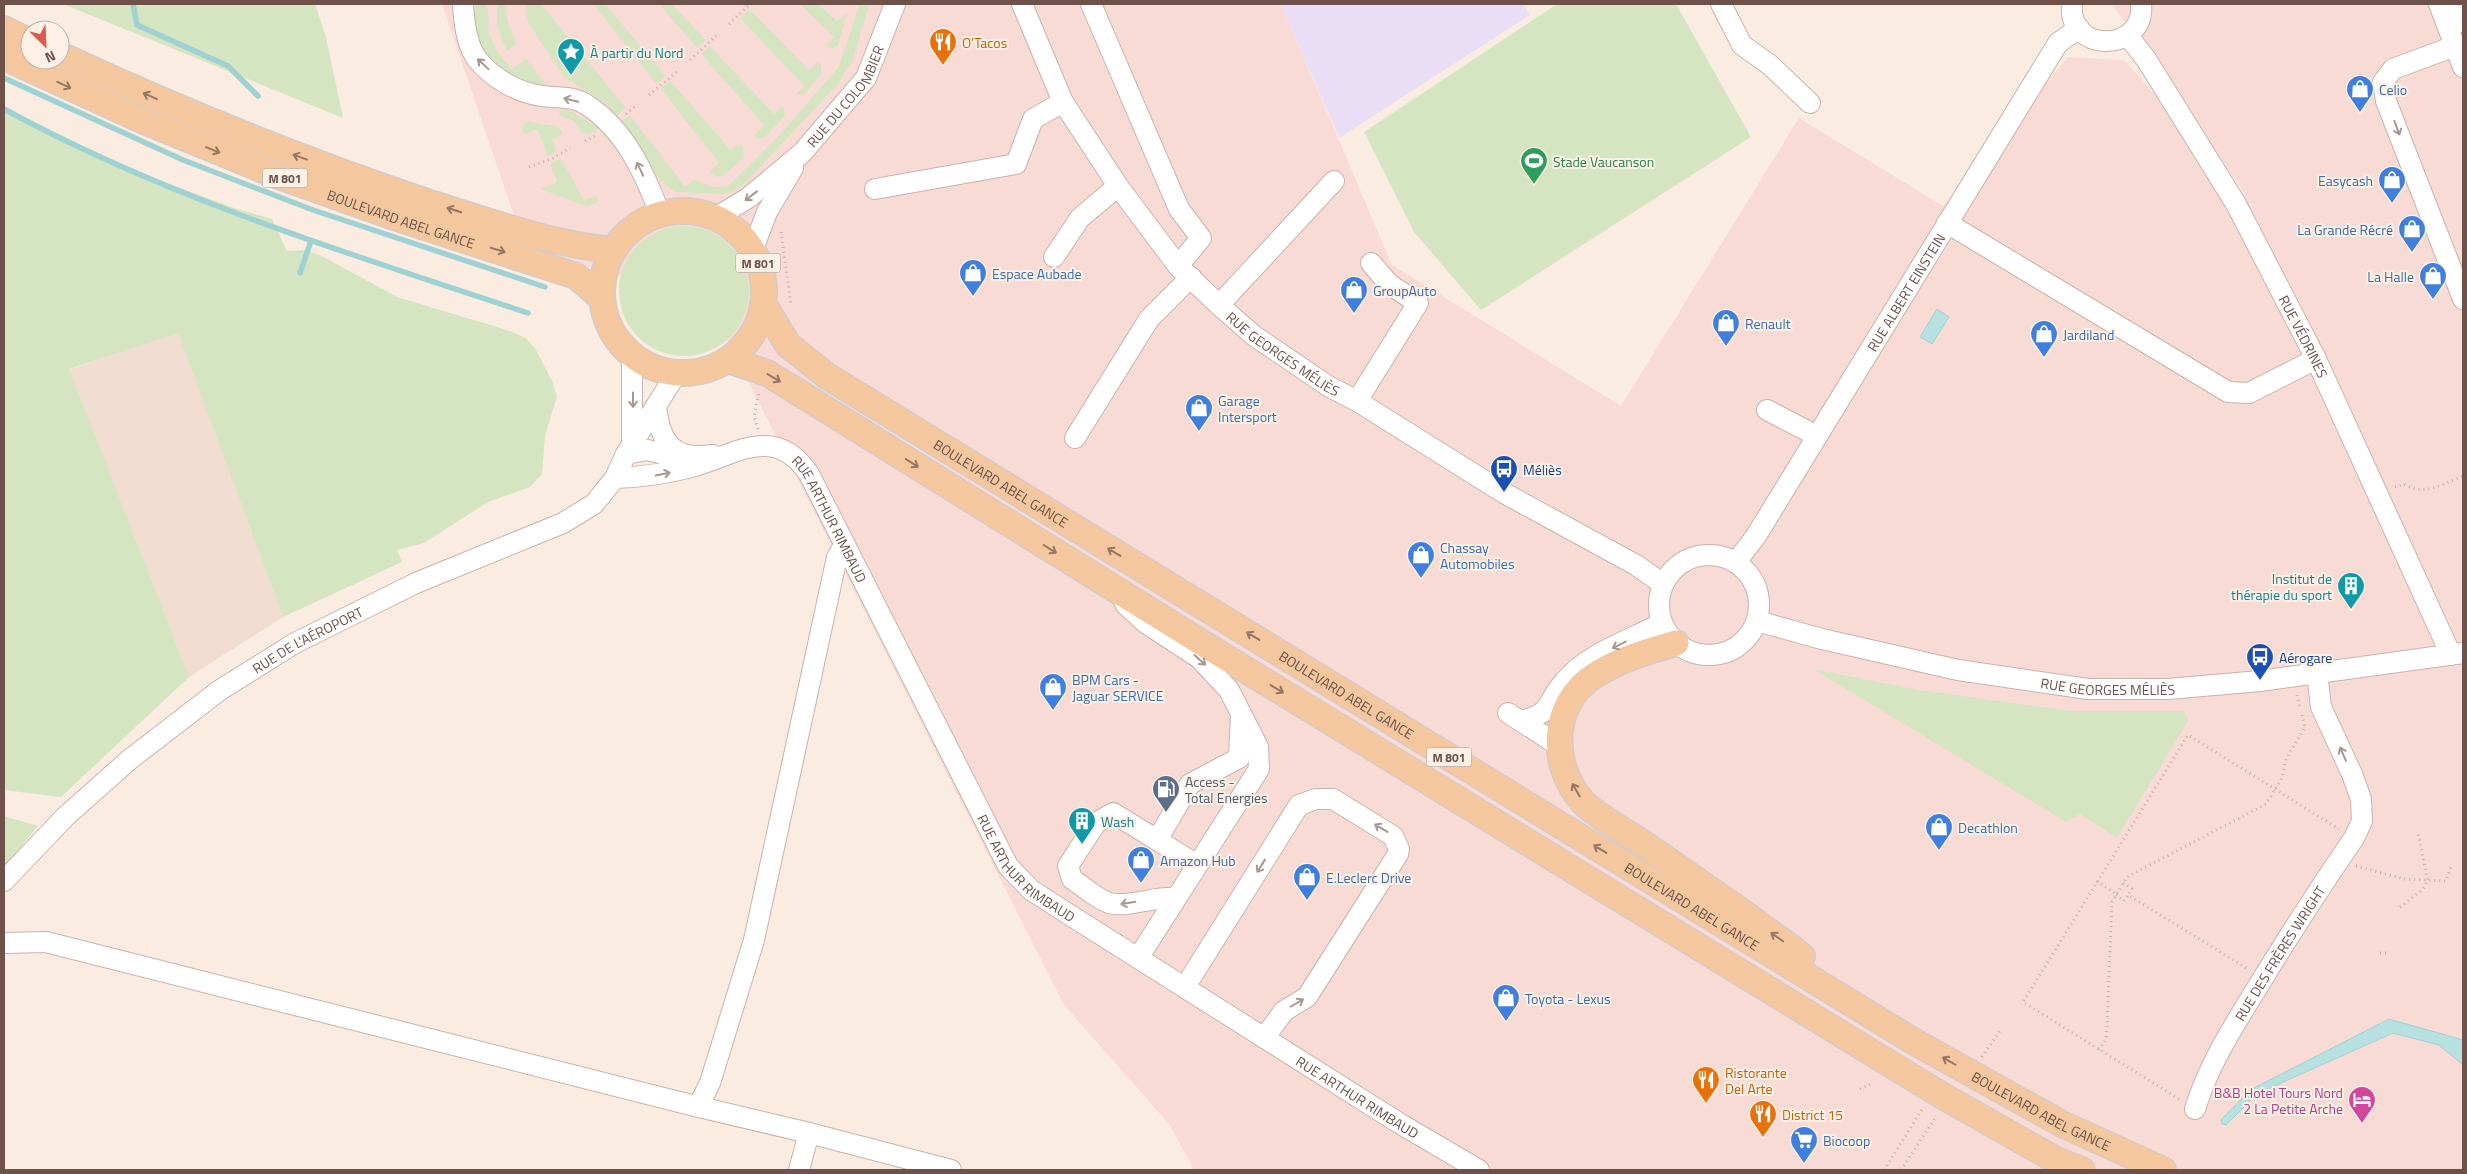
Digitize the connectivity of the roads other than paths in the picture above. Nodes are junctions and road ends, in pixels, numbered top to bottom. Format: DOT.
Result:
graph roads {
  1 [pos="463,4"];
  2 [pos="887,4"];
  3 [pos="895,4"];
  4 [pos="1022,4"];
  5 [pos="1091,4"];
  6 [pos="1721,4"];
  7 [pos="2072,4"];
  8 [pos="2141,4"];
  9 [pos="2448,5"];
  10 [pos="2463,22"];
  11 [pos="2079,28"];
  12 [pos="4,29"];
  13 [pos="882,34"];
  14 [pos="2128,35"];
  15 [pos="20,37"];
  16 [pos="2455,46"];
  17 [pos="4,57"];
  18 [pos="70,60"];
  19 [pos="2463,67"];
  20 [pos="1063,102"];
  21 [pos="1810,103"];
  22 [pos="802,153"];
  23 [pos="1334,181"];
  24 [pos="1118,186"];
  25 [pos="875,189"];
  26 [pos="660,214"];
  27 [pos="715,218"];
  28 [pos="1947,223"];
  29 [pos="753,249"];
  30 [pos="613,250"];
  31 [pos="1054,257"];
  32 [pos="1372,263"];
  33 [pos="1184,272"];
  34 [pos="602,298"];
  35 [pos="2463,299"];
  36 [pos="764,305"];
  37 [pos="1218,305"];
  38 [pos="632,356"];
  39 [pos="2316,359"];
  40 [pos="728,360"];
  41 [pos="676,374"];
  42 [pos="1357,402"];
  43 [pos="656,406"];
  44 [pos="1767,410"];
  45 [pos="1817,436"];
  46 [pos="1075,438"];
  47 [pos="629,449"];
  48 [pos="728,453"];
  49 [pos="695,458"];
  50 [pos="615,478"];
  51 [pos="845,544"];
  52 [pos="1736,562"];
  53 [pos="1094,576"];
  54 [pos="1663,584"];
  55 [pos="1757,621"];
  56 [pos="1669,633"];
  57 [pos="2457,654"];
  58 [pos="2317,673"];
  59 [pos="1241,712"];
  60 [pos="1558,745"];
  61 [pos="1157,840"];
  62 [pos="1197,864"];
  63 [pos="4,881"];
  64 [pos="1176,898"];
  65 [pos="4,943"];
  66 [pos="1142,951"];
  67 [pos="1185,987"];
  68 [pos="1264,1038"];
  69 [pos="1914,1041"];
  70 [pos="698,1107"];
  71 [pos="2195,1109"];
  72 [pos="809,1132"];
  73 [pos="799,1170"];
  74 [pos="951,1170"];
  75 [pos="1477,1170"];
  76 [pos="2082,1170"];
  77 [pos="2163,1170"];
  26 -- 1 [label="street, one-way"];
  2 -- 13 [label="street, RUE DU COLOMBIER"];
  3 -- 13 [label="street, RUE DU COLOMBIER"];
  4 -- 20 [label="street, RUE GEORGES MÉLIÈS"];
  5 -- 33 [label="street"];
  6 -- 21 [label="street"];
  7 -- 11 [label="street"];
  8 -- 14 [label="street"];
  9 -- 10 [label="street"];
  9 -- 16 [label="street"];
  11 -- 14 [label="street"];
  11 -- 28 [label="street, RUE ALBERT EINSTEIN"];
  12 -- 15 [label="main road"];
  13 -- 22 [label="street, RUE DU COLOMBIER"];
  14 -- 39 [label="street, RUE VÉDRINES"];
  16 -- 19 [label="street"];
  16 -- 35 [label="street, one-way"];
  17 -- 34 [label="main road, BOULEVARD ABEL GANCE / M 801, one-way"];
  30 -- 18 [label="main road, BOULEVARD ABEL GANCE / M 801, one-way"];
  20 -- 24 [label="street, RUE GEORGES MÉLIÈS"];
  20 -- 25 [label="street"];
  22 -- 27 [label="street, RUE DU COLOMBIER, one-way"];
  22 -- 29 [label="street, RUE DU COLOMBIER"];
  23 -- 37 [label="street"];
  24 -- 31 [label="street"];
  24 -- 33 [label="street, RUE GEORGES MÉLIÈS"];
  26 -- 27 [label="main road, M 801"];
  26 -- 30 [label="main road, M 801"];
  27 -- 29 [label="main road, M 801"];
  28 -- 39 [label="street"];
  28 -- 45 [label="street, RUE ALBERT EINSTEIN"];
  29 -- 36 [label="main road, M 801"];
  30 -- 34 [label="main road, M 801"];
  32 -- 42 [label="street"];
  33 -- 37 [label="street, RUE GEORGES MÉLIÈS"];
  33 -- 46 [label="street"];
  34 -- 38 [label="main road, M 801"];
  36 -- 40 [label="main road, M 801"];
  69 -- 36 [label="main road, BOULEVARD ABEL GANCE / M 801, one-way"];
  37 -- 42 [label="street, RUE GEORGES MÉLIÈS"];
  38 -- 41 [label="main road, M 801"];
  38 -- 47 [label="street, RUE DE L'AÉROPORT, one-way"];
  39 -- 57 [label="street, RUE VÉDRINES"];
  40 -- 41 [label="main road, M 801"];
  40 -- 53 [label="main road, M 801, one-way"];
  41 -- 43 [label="street, RUE DE L'AÉROPORT"];
  42 -- 54 [label="street, RUE GEORGES MÉLIÈS"];
  43 -- 47 [label="street, RUE DE L'AÉROPORT"];
  43 -- 49 [label="street"];
  44 -- 45 [label="street"];
  45 -- 52 [label="street, RUE ALBERT EINSTEIN"];
  47 -- 49 [label="street, RUE ARTHUR RIMBAUD"];
  47 -- 50 [label="street, RUE DE L'AÉROPORT"];
  48 -- 49 [label="street, RUE ARTHUR RIMBAUD"];
  50 -- 48 [label="street, RUE ARTHUR RIMBAUD, one-way"];
  48 -- 51 [label="street, RUE ARTHUR RIMBAUD"];
  50 -- 63 [label="street, RUE DE L'AÉROPORT"];
  51 -- 66 [label="street, RUE ARTHUR RIMBAUD"];
  51 -- 70 [label="street"];
  52 -- 54 [label="street"];
  52 -- 55 [label="street"];
  53 -- 59 [label="street, one-way"];
  53 -- 76 [label="main road, M 801, one-way"];
  54 -- 56 [label="street"];
  55 -- 56 [label="street"];
  55 -- 58 [label="street, RUE GEORGES MÉLIÈS"];
  56 -- 60 [label="main road"];
  56 -- 60 [label="street, one-way"];
  57 -- 58 [label="street, RUE GEORGES MÉLIÈS"];
  71 -- 58 [label="street, RUE DES FRÈRES WRIGHT, one-way"];
  59 -- 61 [label="street"];
  59 -- 62 [label="street"];
  69 -- 60 [label="main road, one-way"];
  61 -- 62 [label="street"];
  64 -- 61 [label="street, one-way"];
  62 -- 64 [label="street"];
  64 -- 66 [label="street"];
  65 -- 70 [label="street"];
  66 -- 67 [label="street, RUE ARTHUR RIMBAUD"];
  67 -- 68 [label="street, RUE ARTHUR RIMBAUD"];
  68 -- 67 [label="street, one-way"];
  68 -- 75 [label="street, RUE ARTHUR RIMBAUD"];
  77 -- 69 [label="main road, BOULEVARD ABEL GANCE / M 801, one-way"];
  70 -- 72 [label="street"];
  72 -- 73 [label="street"];
  72 -- 74 [label="street"];
}
